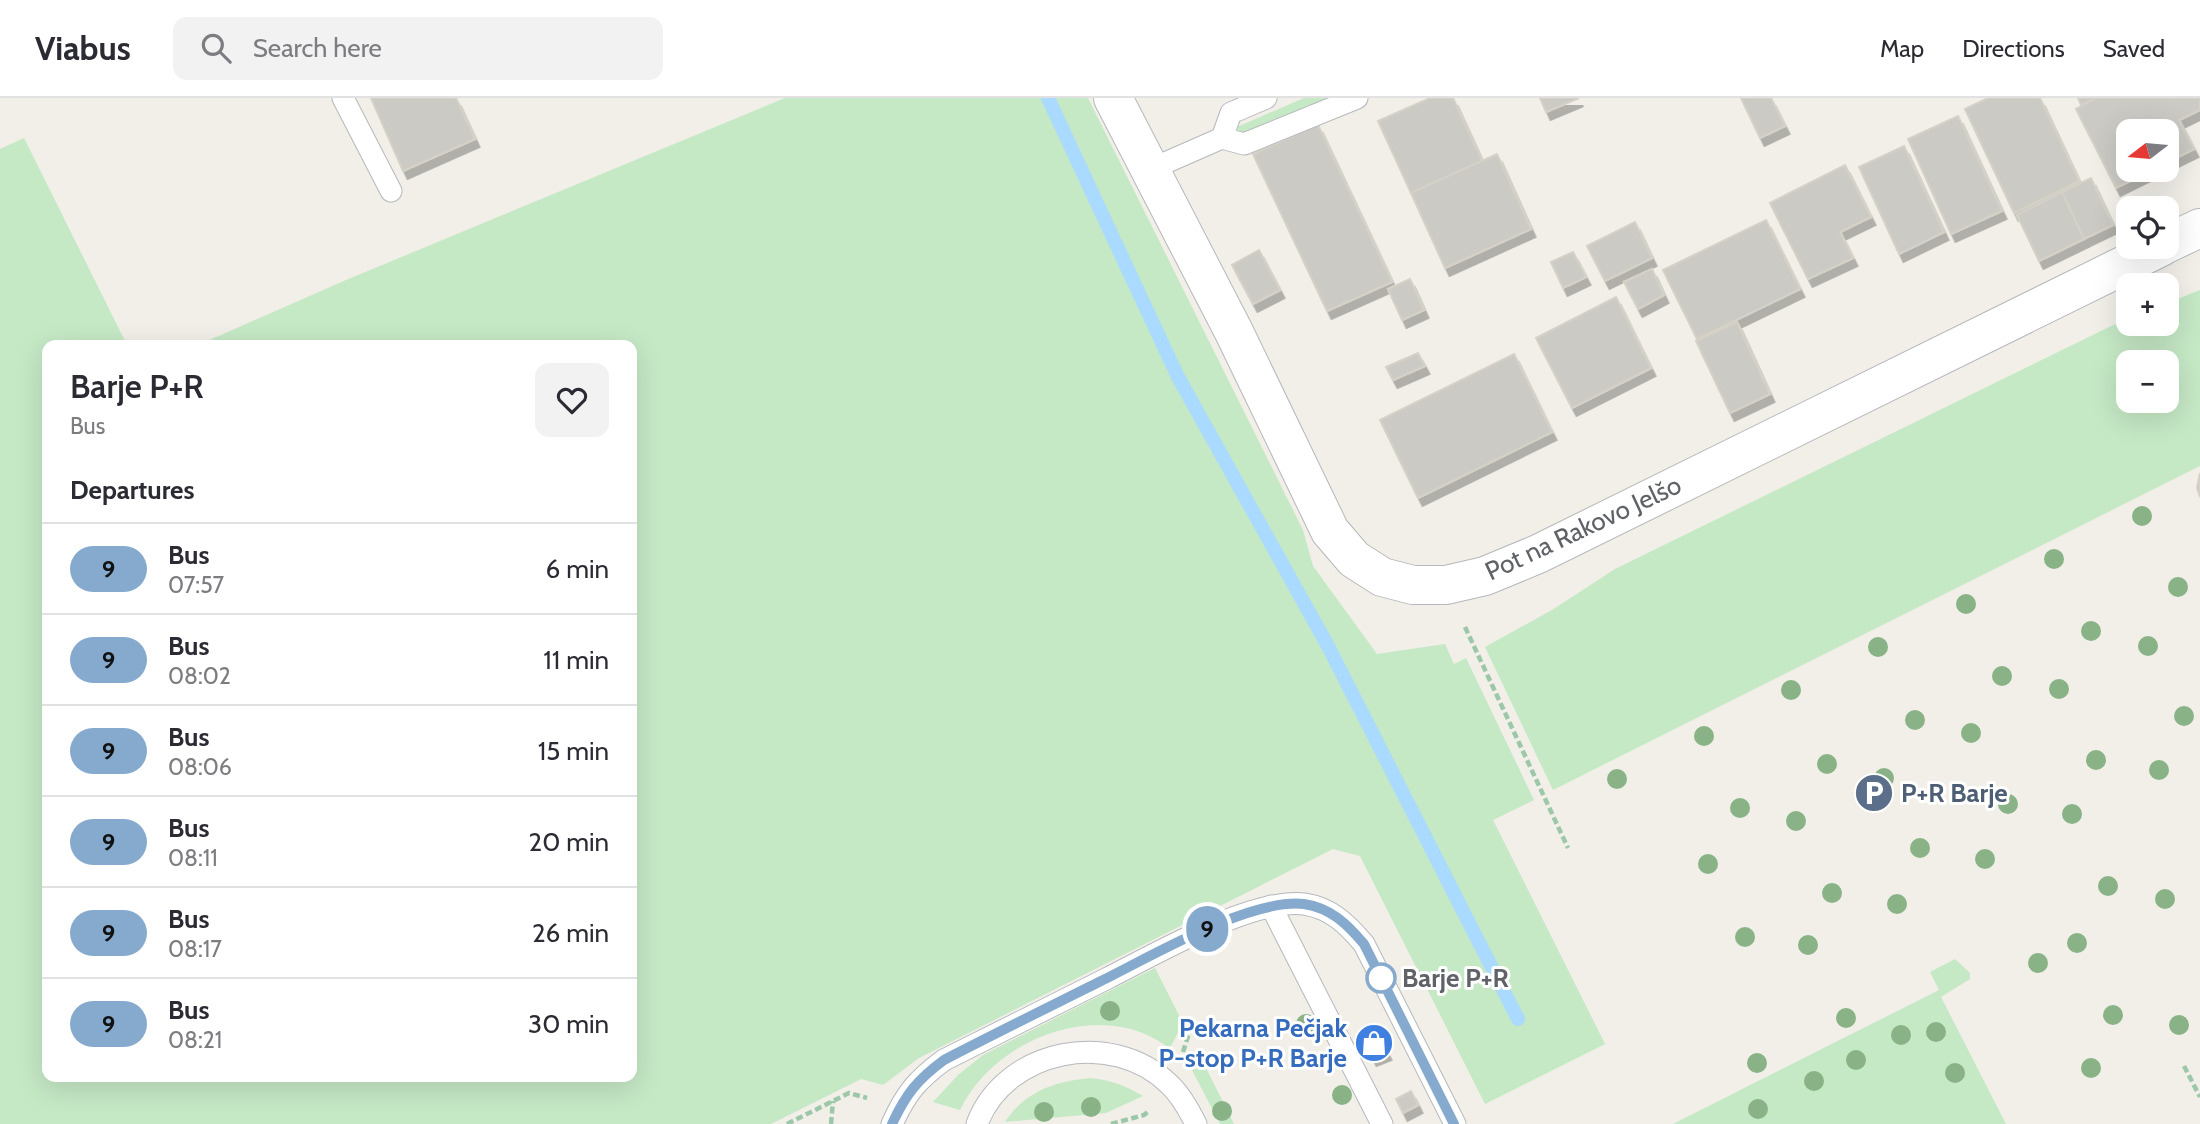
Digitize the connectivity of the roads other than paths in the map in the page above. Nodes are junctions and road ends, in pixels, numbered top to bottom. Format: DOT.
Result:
graph roads {
  1 [pos="343,98"];
  2 [pos="1113,98"];
  3 [pos="1266,98"];
  4 [pos="1357,98"];
  5 [pos="1222,138"];
  6 [pos="1149,170"];
  7 [pos="391,191"];
  8 [pos="2200,228"];
  9 [pos="2179,238"];
  10 [pos="2137,259"];
  11 [pos="1271,906"];
  12 [pos="892,1124"];
  13 [pos="977,1124"];
  14 [pos="1196,1124"];
  15 [pos="1382,1124"];
  16 [pos="1455,1124"];
  1 -- 7 [label="lane"];
  2 -- 6 [label="street, Pot na Rakovo Jelšo"];
  3 -- 5 [label="lane"];
  4 -- 5 [label="lane"];
  5 -- 6 [label="lane"];
  6 -- 10 [label="street, Pot na Rakovo Jelšo"];
  8 -- 9 [label="street"];
  11 -- 12 [label="lane"];
  11 -- 15 [label="lane"];
  11 -- 16 [label="lane"];
  13 -- 14 [label="lane"];
}
